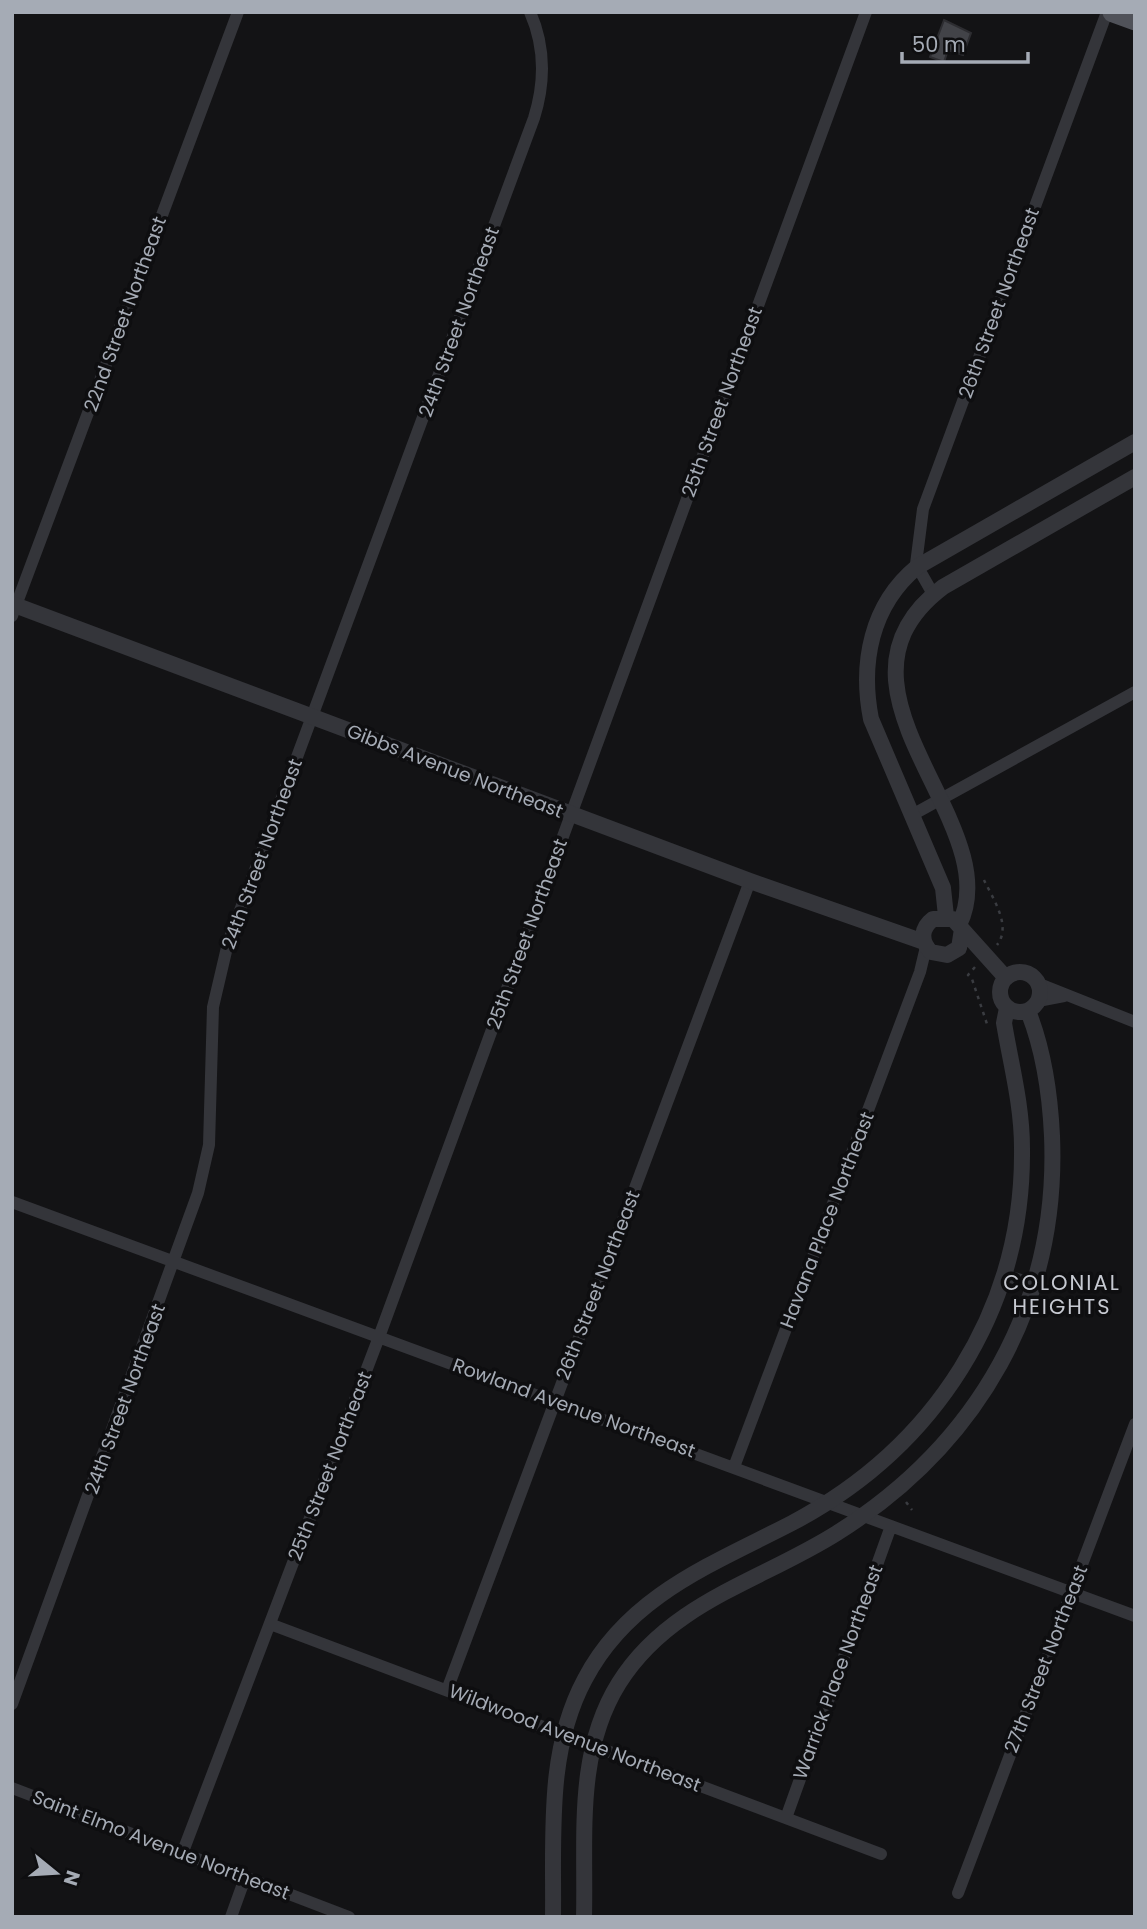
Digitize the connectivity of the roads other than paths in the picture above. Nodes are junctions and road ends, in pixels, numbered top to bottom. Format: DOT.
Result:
graph roads {
  1 [pos="238,12"];
  2 [pos="530,12"];
  3 [pos="866,12"];
  4 [pos="1107,12"];
  5 [pos="1113,12"];
  6 [pos="1135,20"];
  7 [pos="1135,442"];
  8 [pos="1135,477"];
  9 [pos="917,567"];
  10 [pos="933,594"];
  11 [pos="14,609"];
  12 [pos="1135,692"];
  13 [pos="312,717"];
  14 [pos="940,800"];
  15 [pos="570,814"];
  16 [pos="912,815"];
  17 [pos="750,881"];
  18 [pos="957,928"];
  19 [pos="928,943"];
  20 [pos="1003,983"];
  21 [pos="1037,983"];
  22 [pos="1064,995"];
  23 [pos="1033,1005"];
  24 [pos="1007,1008"];
  25 [pos="1135,1022"];
  26 [pos="12,1202"];
  27 [pos="175,1262"];
  28 [pos="1004,1275"];
  29 [pos="1034,1284"];
  30 [pos="379,1336"];
  31 [pos="555,1401"];
  32 [pos="1135,1424"];
  33 [pos="734,1467"];
  34 [pos="829,1503"];
  35 [pos="863,1515"];
  36 [pos="891,1525"];
  37 [pos="1072,1592"];
  38 [pos="1135,1616"];
  39 [pos="270,1624"];
  40 [pos="447,1690"];
  41 [pos="12,1704"];
  42 [pos="564,1733"];
  43 [pos="592,1744"];
  44 [pos="12,1788"];
  45 [pos="786,1818"];
  46 [pos="182,1854"];
  47 [pos="881,1854"];
  48 [pos="245,1878"];
  49 [pos="958,1893"];
  50 [pos="231,1917"];
  51 [pos="349,1917"];
  52 [pos="553,1917"];
  53 [pos="584,1917"];
  1 -- 11 [label="street, 22nd Street Northeast"];
  2 -- 13 [label="street, 24th Street Northeast"];
  3 -- 15 [label="street, 25th Street Northeast"];
  4 -- 9 [label="street, 26th Street Northeast"];
  5 -- 6 [label="main road"];
  7 -- 9 [label="street"];
  8 -- 10 [label="street"];
  9 -- 10 [label="street"];
  9 -- 16 [label="street"];
  10 -- 14 [label="street"];
  11 -- 13 [label="street, Gibbs Avenue Northeast"];
  12 -- 14 [label="street"];
  13 -- 15 [label="street, Gibbs Avenue Northeast"];
  13 -- 27 [label="street, 24th Street Northeast"];
  14 -- 16 [label="street"];
  14 -- 18 [label="street"];
  15 -- 17 [label="street, Gibbs Avenue Northeast"];
  15 -- 30 [label="street, 25th Street Northeast"];
  16 -- 18 [label="street"];
  17 -- 19 [label="street, Gibbs Avenue Northeast"];
  17 -- 31 [label="street, 26th Street Northeast"];
  18 -- 19 [label="street"];
  18 -- 19 [label="street"];
  18 -- 20 [label="street"];
  19 -- 33 [label="street, Havana Place Northeast"];
  20 -- 21 [label="street"];
  20 -- 24 [label="street"];
  21 -- 22 [label="street"];
  21 -- 23 [label="street"];
  22 -- 23 [label="street"];
  22 -- 25 [label="street"];
  23 -- 24 [label="street"];
  23 -- 29 [label="street"];
  24 -- 28 [label="street"];
  26 -- 27 [label="street, Rowland Avenue Northeast"];
  27 -- 30 [label="street, Rowland Avenue Northeast"];
  27 -- 41 [label="street, 24th Street Northeast"];
  28 -- 29 [label="street"];
  28 -- 34 [label="street"];
  29 -- 35 [label="street"];
  30 -- 31 [label="street, Rowland Avenue Northeast"];
  30 -- 39 [label="street, 25th Street Northeast"];
  31 -- 33 [label="street, Rowland Avenue Northeast"];
  31 -- 40 [label="street, 26th Street Northeast"];
  32 -- 37 [label="street, 27th Street Northeast"];
  33 -- 34 [label="street, Rowland Avenue Northeast"];
  34 -- 35 [label="street, Rowland Avenue Northeast"];
  34 -- 42 [label="street"];
  35 -- 36 [label="street, Rowland Avenue Northeast"];
  35 -- 43 [label="street"];
  36 -- 37 [label="street, Rowland Avenue Northeast"];
  36 -- 45 [label="street, Warrick Place Northeast"];
  37 -- 38 [label="street, Rowland Avenue Northeast"];
  37 -- 49 [label="street, 27th Street Northeast"];
  39 -- 40 [label="street, Wildwood Avenue Northeast"];
  39 -- 46 [label="street, 25th Street Northeast"];
  40 -- 42 [label="street, Wildwood Avenue Northeast"];
  42 -- 43 [label="street, Wildwood Avenue Northeast"];
  42 -- 52 [label="street"];
  43 -- 45 [label="street, Wildwood Avenue Northeast"];
  43 -- 53 [label="street"];
  44 -- 46 [label="street, Saint Elmo Avenue Northeast"];
  45 -- 47 [label="street, Wildwood Avenue Northeast"];
  46 -- 48 [label="street, Saint Elmo Avenue Northeast"];
  48 -- 50 [label="street"];
  48 -- 51 [label="street, Saint Elmo Avenue Northeast"];
}
